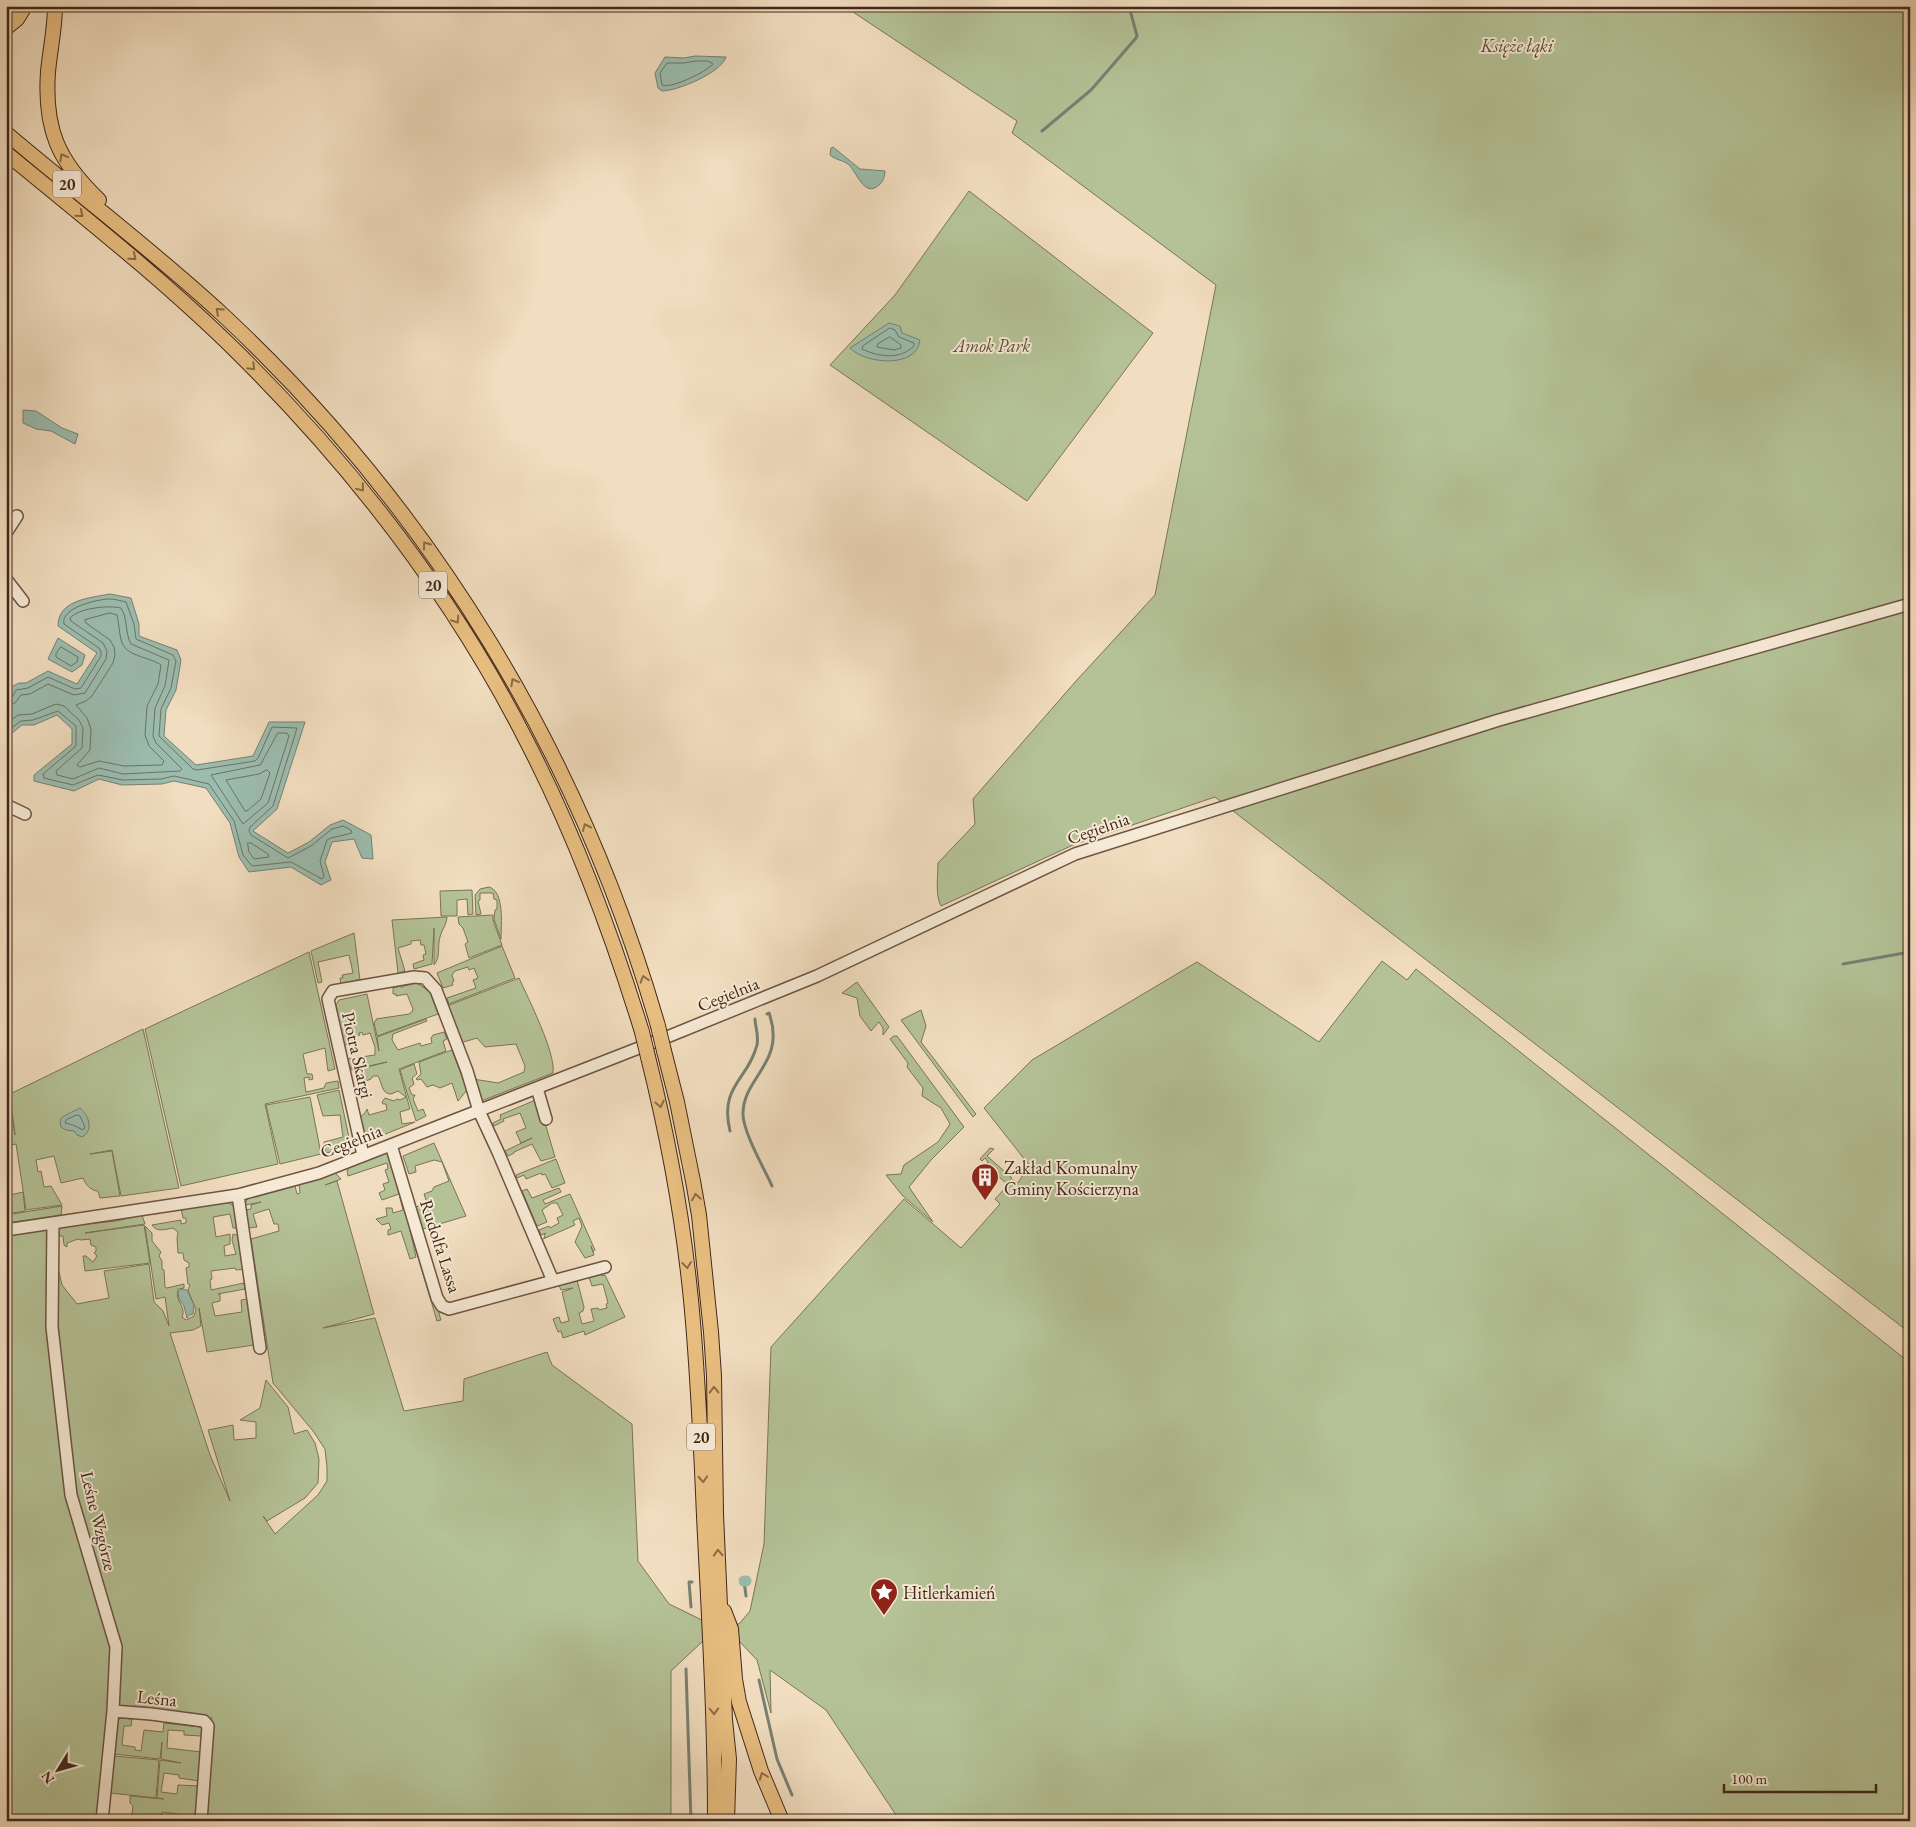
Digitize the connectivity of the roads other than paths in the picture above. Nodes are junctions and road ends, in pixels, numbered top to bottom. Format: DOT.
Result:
graph roads {
  1 [pos="25,6"];
  2 [pos="55,6"];
  3 [pos="6,28"];
  4 [pos="6,133"];
  5 [pos="6,153"];
  6 [pos="129,234"];
  7 [pos="17,516"];
  8 [pos="6,533"];
  9 [pos="6,579"];
  10 [pos="23,601"];
  11 [pos="1910,604"];
  12 [pos="6,805"];
  13 [pos="25,814"];
  14 [pos="537,1088"];
  15 [pos="479,1111"];
  16 [pos="546,1119"];
  17 [pos="391,1145"];
  18 [pos="363,1155"];
  19 [pos="238,1195"];
  20 [pos="53,1223"];
  21 [pos="6,1230"];
  22 [pos="605,1267"];
  23 [pos="553,1281"];
  24 [pos="260,1348"];
  25 [pos="720,1601"];
  26 [pos="113,1712"];
  27 [pos="102,1821"];
  28 [pos="200,1821"];
  29 [pos="715,1821"];
  30 [pos="727,1821"];
  31 [pos="782,1821"];
  1 -- 3 [label="main road"];
  6 -- 2 [label="main road, one-way"];
  4 -- 6 [label="main road, 20"];
  5 -- 29 [label="main road, 20, one-way, bridge"];
  25 -- 6 [label="main road, 20, one-way, bridge"];
  7 -- 8 [label="street"];
  9 -- 10 [label="street"];
  11 -- 14 [label="street, Cegielnia"];
  12 -- 13 [label="street"];
  14 -- 15 [label="street, Cegielnia"];
  14 -- 16 [label="street"];
  15 -- 17 [label="street, Cegielnia"];
  15 -- 18 [label="street, Piotra Skargi"];
  15 -- 23 [label="street"];
  17 -- 18 [label="street, Cegielnia"];
  17 -- 23 [label="street, Rudolfa Lassa"];
  18 -- 19 [label="street, Cegielnia"];
  19 -- 20 [label="street, Cegielnia"];
  19 -- 24 [label="street"];
  20 -- 21 [label="street, Cegielnia"];
  20 -- 26 [label="street, Leśne Wzgórze"];
  22 -- 23 [label="street, Rudolfa Lassa"];
  25 -- 30 [label="main road, 20"];
  31 -- 25 [label="main road, one-way"];
  26 -- 27 [label="street, Leśna"];
  26 -- 28 [label="street, Leśna"];
}
